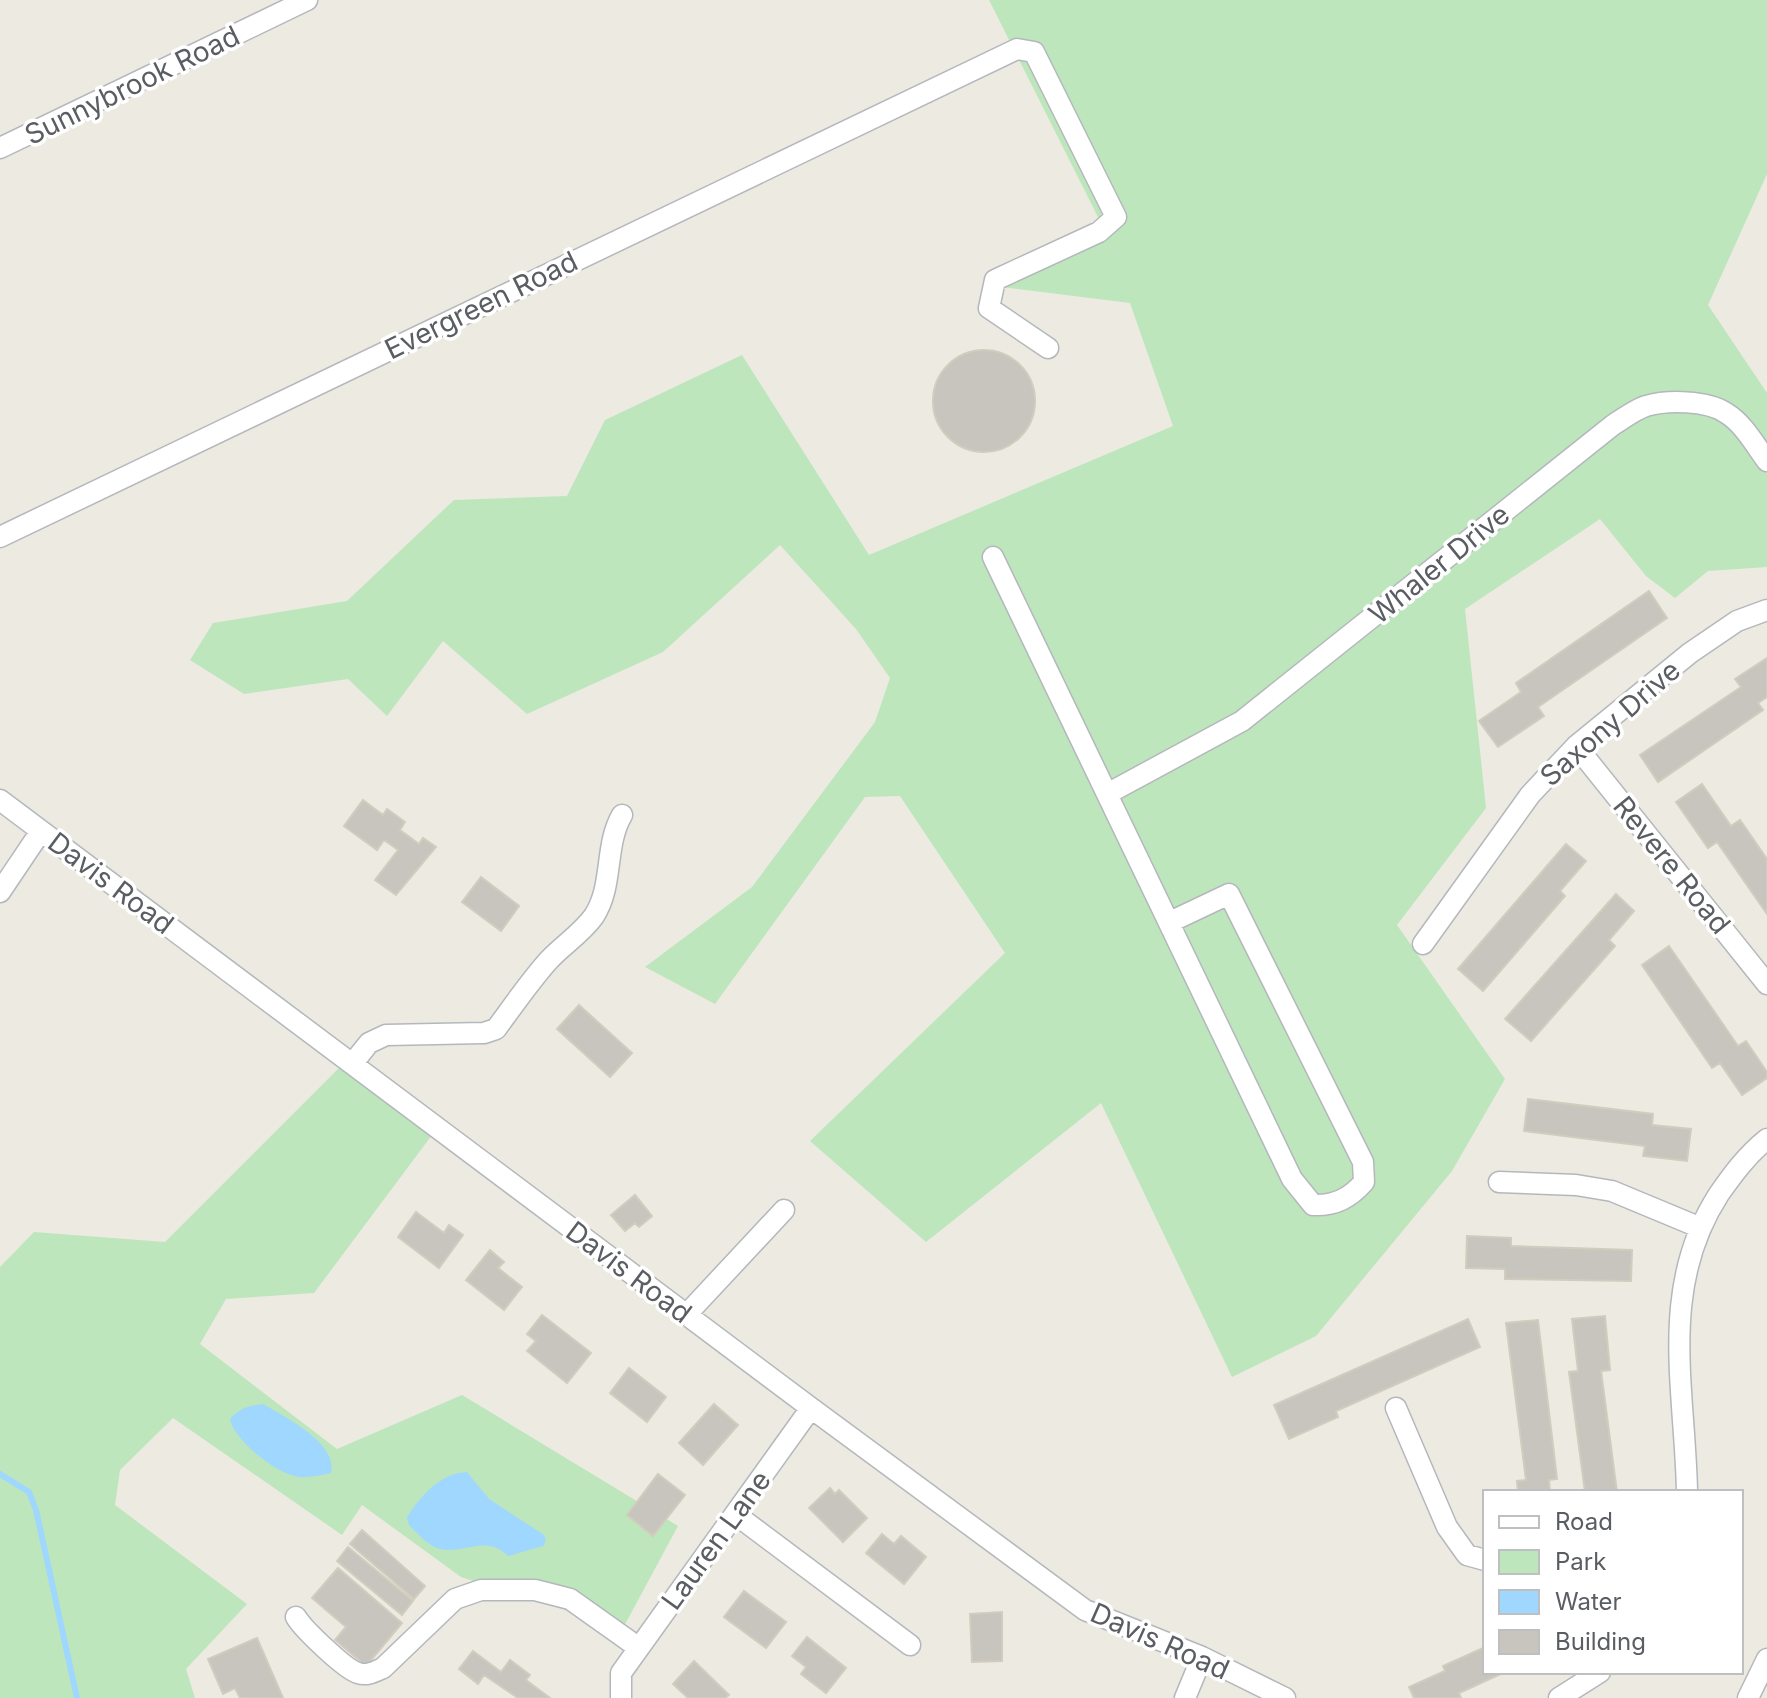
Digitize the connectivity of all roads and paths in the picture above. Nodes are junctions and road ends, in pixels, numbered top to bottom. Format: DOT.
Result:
graph roads {
  1 [pos="307,0"];
  2 [pos="0,148"];
  3 [pos="1048,348"];
  4 [pos="1767,461"];
  5 [pos="0,537"];
  6 [pos="993,557"];
  7 [pos="1767,610"];
  8 [pos="1576,746"];
  9 [pos="1107,794"];
  10 [pos="0,800"];
  11 [pos="622,815"];
  12 [pos="41,831"];
  13 [pos="0,892"];
  14 [pos="1170,922"];
  15 [pos="1423,944"];
  16 [pos="1767,984"];
  17 [pos="352,1064"];
  18 [pos="1767,1139"];
  19 [pos="1499,1182"];
  20 [pos="784,1210"];
  21 [pos="1701,1228"];
  22 [pos="686,1315"];
  23 [pos="811,1408"];
  24 [pos="1396,1408"];
  25 [pos="1687,1490"];
  26 [pos="735,1514"];
  27 [pos="1483,1559"];
  28 [pos="296,1617"];
  29 [pos="910,1645"];
  30 [pos="639,1648"];
  31 [pos="1202,1657"];
  32 [pos="1767,1659"];
  33 [pos="1597,1674"];
  34 [pos="621,1698"];
  35 [pos="1185,1698"];
  36 [pos="1285,1698"];
  37 [pos="1559,1698"];
  38 [pos="1748,1698"];
  1 -- 2 [label="street, Sunnybrook Road"];
  3 -- 5 [label="street, Evergreen Road"];
  4 -- 9 [label="street, Whaler Drive"];
  6 -- 9 [label="street"];
  7 -- 8 [label="street, Saxony Drive"];
  8 -- 15 [label="street, Saxony Drive"];
  8 -- 16 [label="street, Revere Road"];
  9 -- 14 [label="street"];
  10 -- 12 [label="street, Davis Road"];
  11 -- 17 [label="street"];
  12 -- 13 [label="street"];
  12 -- 17 [label="street, Davis Road"];
  14 -- 14 [label="street"];
  17 -- 22 [label="street, Davis Road"];
  18 -- 21 [label="street"];
  19 -- 21 [label="street"];
  20 -- 22 [label="street"];
  21 -- 25 [label="street"];
  22 -- 23 [label="street, Davis Road"];
  23 -- 26 [label="street, Lauren Lane"];
  23 -- 31 [label="street, Davis Road"];
  24 -- 27 [label="street"];
  26 -- 29 [label="street"];
  26 -- 30 [label="street, Lauren Lane"];
  28 -- 30 [label="street"];
  30 -- 34 [label="street, Lauren Lane"];
  31 -- 35 [label="street"];
  31 -- 36 [label="street, Davis Road"];
  32 -- 38 [label="street"];
  33 -- 37 [label="street"];
}
